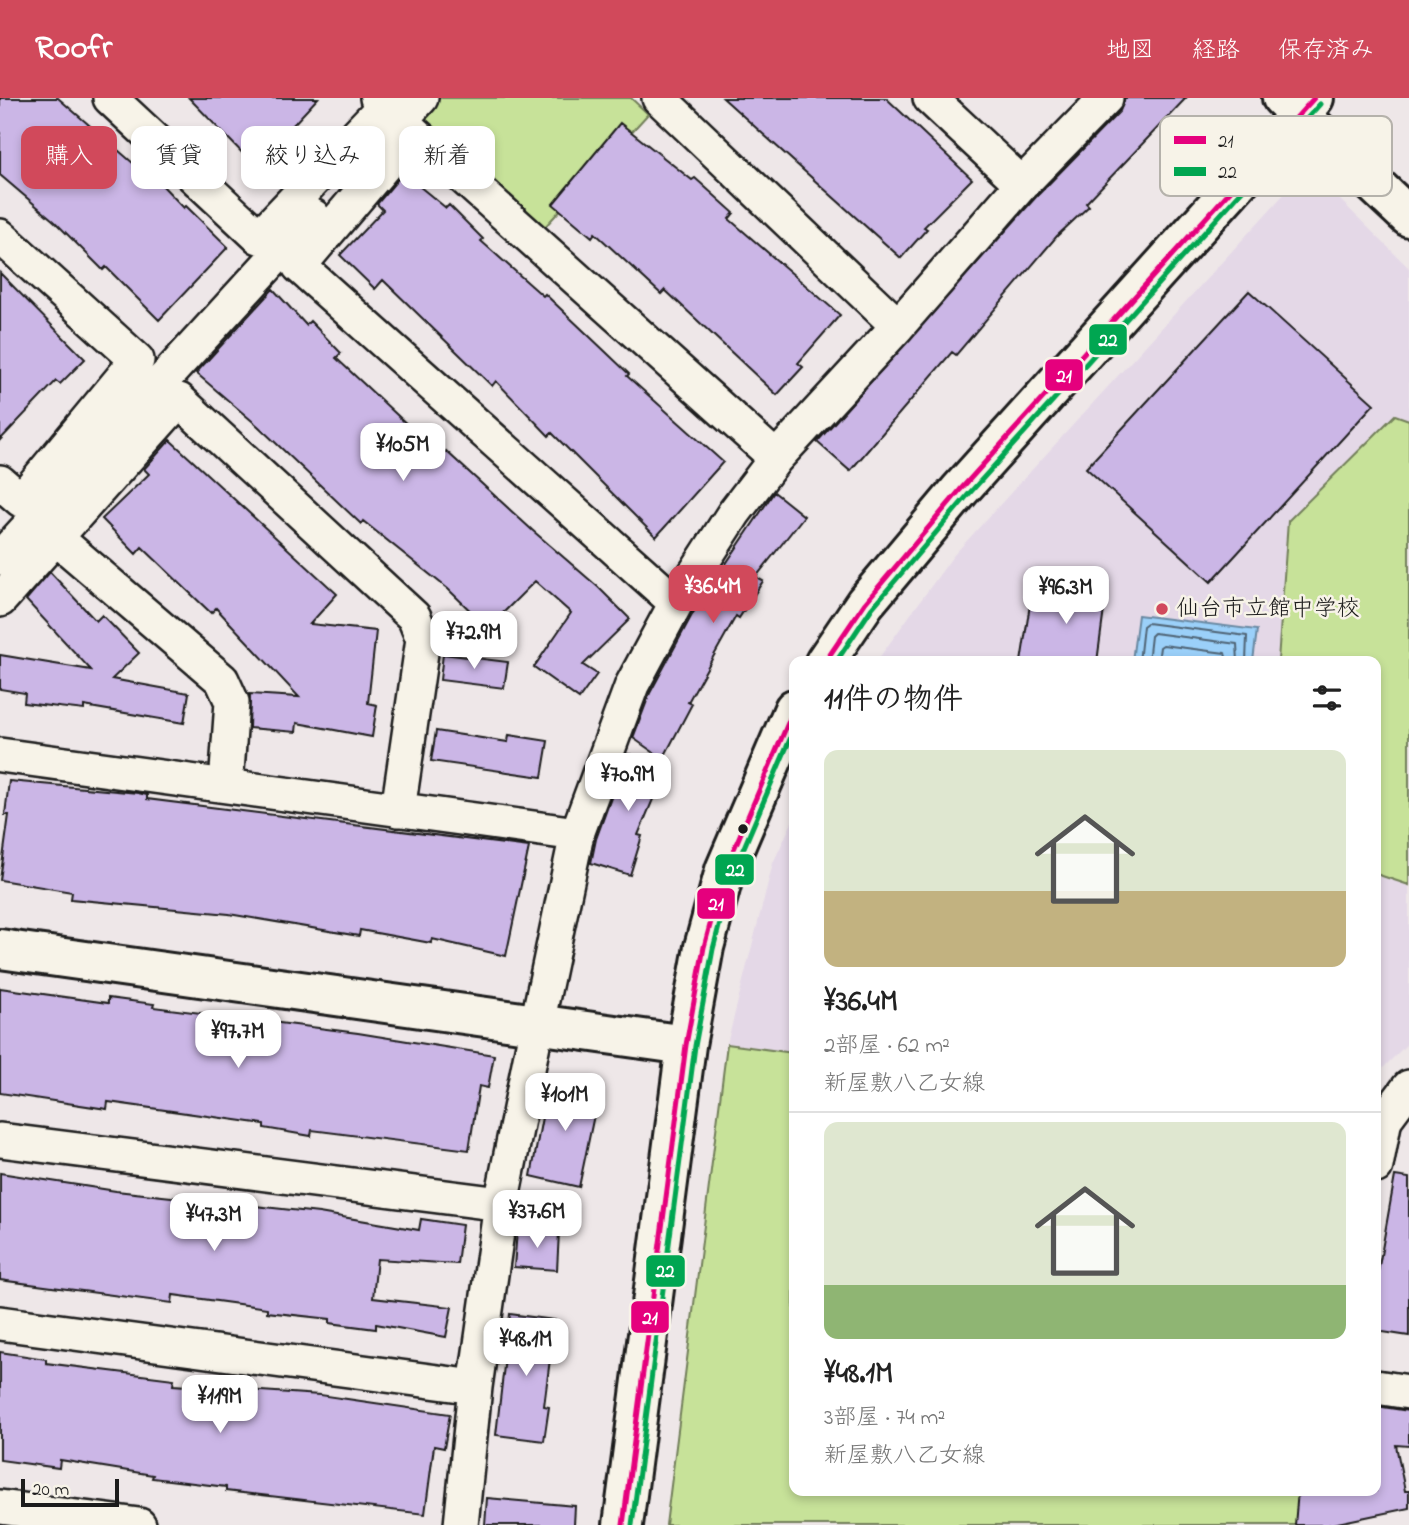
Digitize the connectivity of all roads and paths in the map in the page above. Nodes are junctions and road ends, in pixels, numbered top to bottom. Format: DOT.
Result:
graph roads {
  1 [pos="110,98"];
  2 [pos="377,98"];
  3 [pos="421,98"];
  4 [pos="659,98"];
  5 [pos="930,98"];
  6 [pos="1106,98"];
  7 [pos="1298,103"];
  8 [pos="1311,116"];
  9 [pos="1022,184"];
  10 [pos="1217,196"];
  11 [pos="1389,196"];
  12 [pos="1409,217"];
  13 [pos="0,236"];
  14 [pos="898,327"];
  15 [pos="776,458"];
  16 [pos="0,482"];
  17 [pos="56,538"];
  18 [pos="0,558"];
  19 [pos="0,600"];
  20 [pos="676,603"];
  21 [pos="829,656"];
  22 [pos="789,721"];
  23 [pos="0,755"];
  24 [pos="226,785"];
  25 [pos="398,810"];
  26 [pos="577,834"];
  27 [pos="0,949"];
  28 [pos="537,1024"];
  29 [pos="686,1045"];
  30 [pos="1409,1087"];
  31 [pos="0,1140"];
  32 [pos="1381,1140"];
  33 [pos="501,1204"];
  34 [pos="0,1323"];
  35 [pos="475,1387"];
  36 [pos="1381,1388"];
  37 [pos="1409,1392"];
  38 [pos="0,1507"];
  39 [pos="139,1525"];
  40 [pos="461,1525"];
  41 [pos="623,1525"];
  1 -- 2 [label="street"];
  3 -- 18 [label="street"];
  4 -- 14 [label="street"];
  5 -- 9 [label="street"];
  6 -- 9 [label="street"];
  7 -- 8 [label="street"];
  9 -- 14 [label="street"];
  10 -- 21 [label="street"];
  11 -- 12 [label="street"];
  13 -- 16 [label="street"];
  14 -- 15 [label="street"];
  15 -- 20 [label="street"];
  15 -- 20 [label="street"];
  17 -- 19 [label="street"];
  17 -- 24 [label="street"];
  17 -- 25 [label="street"];
  20 -- 26 [label="street"];
  22 -- 29 [label="street"];
  23 -- 24 [label="street"];
  24 -- 25 [label="street"];
  25 -- 26 [label="street"];
  26 -- 28 [label="street"];
  27 -- 28 [label="street"];
  28 -- 29 [label="street"];
  28 -- 33 [label="street"];
  29 -- 41 [label="street"];
  30 -- 32 [label="street"];
  31 -- 33 [label="street"];
  33 -- 35 [label="street"];
  34 -- 35 [label="street"];
  35 -- 40 [label="street"];
  36 -- 37 [label="street"];
  38 -- 39 [label="street"];
}
